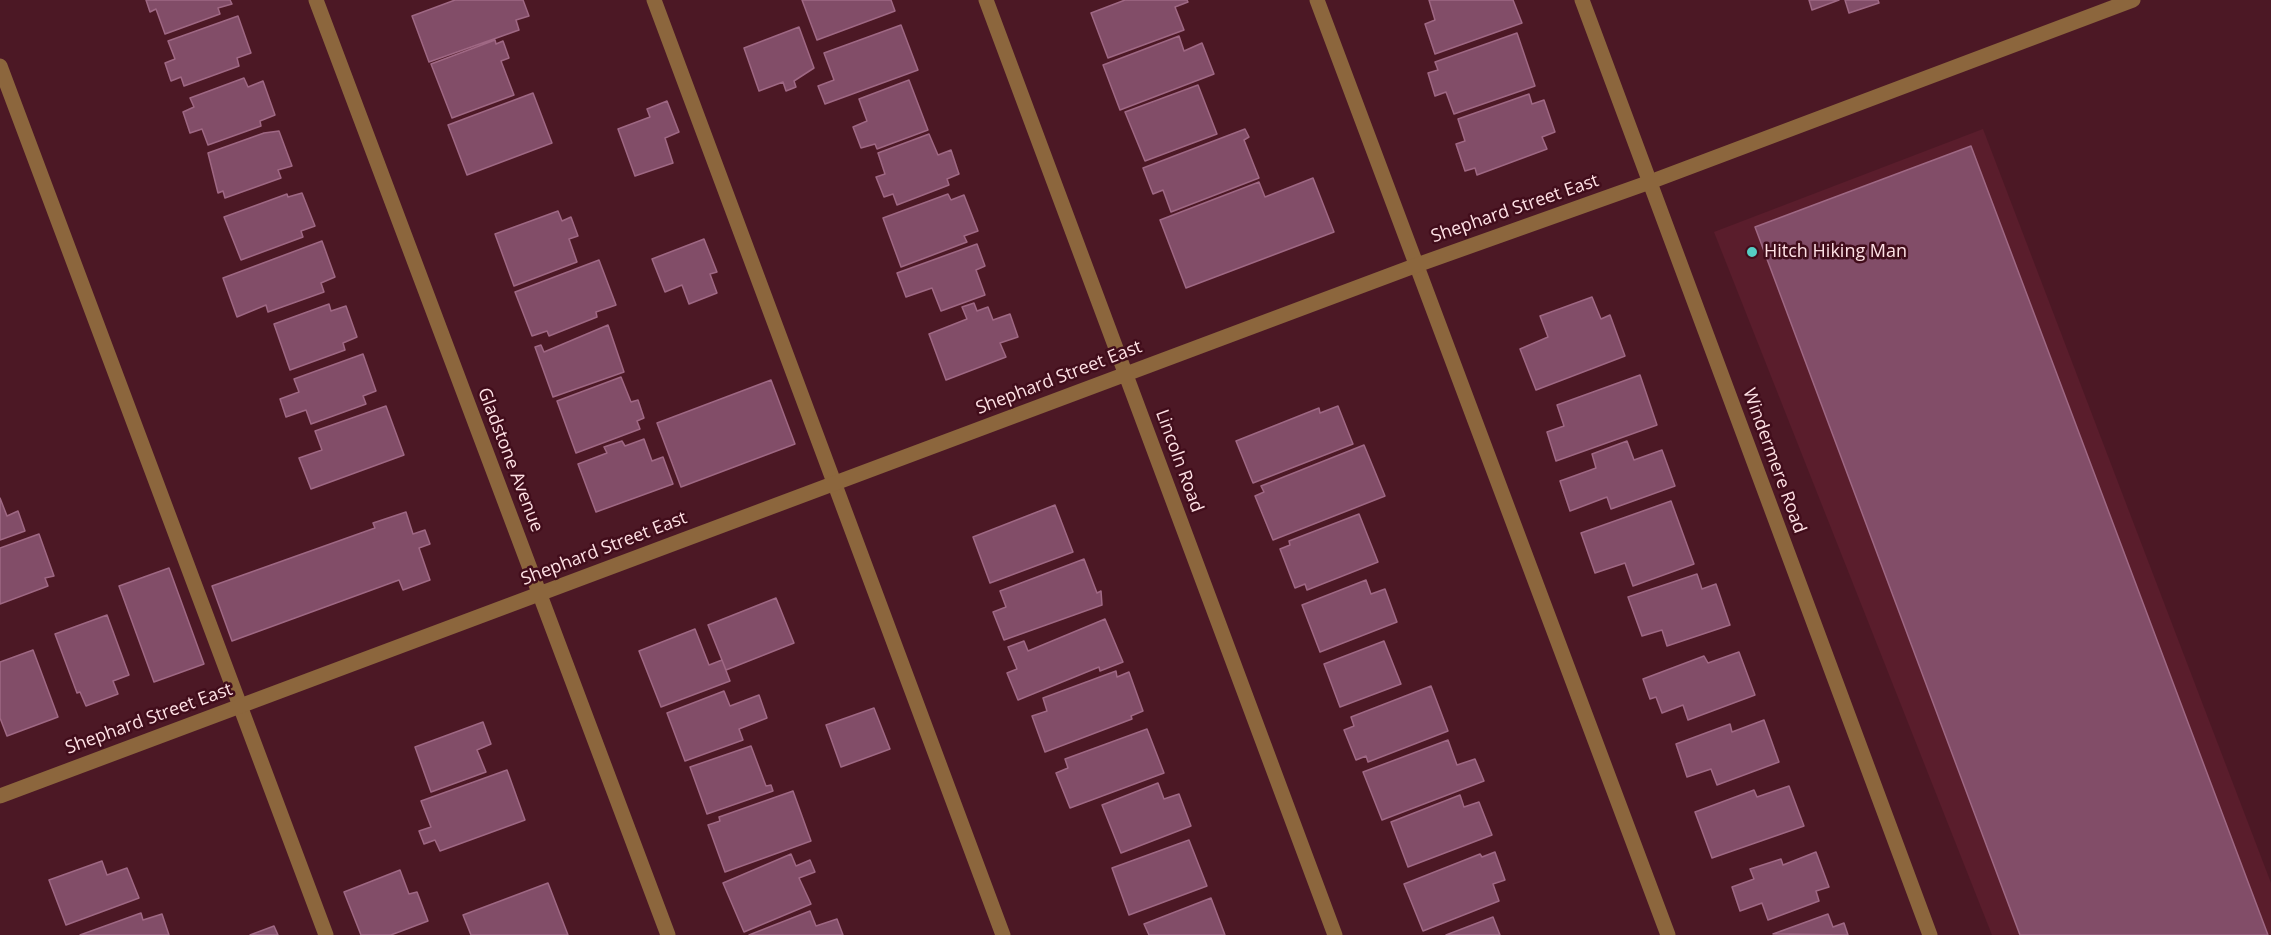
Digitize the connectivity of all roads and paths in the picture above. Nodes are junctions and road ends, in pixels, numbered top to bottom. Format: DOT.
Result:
graph roads {
  1 [pos="316,0"];
  2 [pos="654,0"];
  3 [pos="986,0"];
  4 [pos="1317,0"];
  5 [pos="1582,0"];
  6 [pos="2133,0"];
  7 [pos="0,66"];
  8 [pos="1650,182"];
  9 [pos="1417,265"];
  10 [pos="1126,374"];
  11 [pos="836,483"];
  12 [pos="540,594"];
  13 [pos="240,706"];
  14 [pos="0,796"];
  15 [pos="326,935"];
  16 [pos="668,935"];
  17 [pos="1003,935"];
  18 [pos="1335,935"];
  19 [pos="1668,935"];
  20 [pos="1930,935"];
  1 -- 12 [label="street, Gladstone Avenue"];
  2 -- 11 [label="street"];
  3 -- 10 [label="street, Lincoln Road"];
  4 -- 9 [label="street"];
  5 -- 8 [label="street, Windermere Road"];
  6 -- 8 [label="street, Shephard Street East"];
  7 -- 13 [label="street"];
  8 -- 9 [label="street, Shephard Street East"];
  8 -- 20 [label="street, Windermere Road"];
  9 -- 10 [label="street, Shephard Street East"];
  9 -- 19 [label="street"];
  10 -- 11 [label="street, Shephard Street East"];
  10 -- 18 [label="street, Lincoln Road"];
  11 -- 12 [label="street, Shephard Street East"];
  11 -- 17 [label="street"];
  12 -- 13 [label="street, Shephard Street East"];
  12 -- 16 [label="street, Gladstone Avenue"];
  13 -- 14 [label="street, Shephard Street East"];
  13 -- 15 [label="street"];
}
